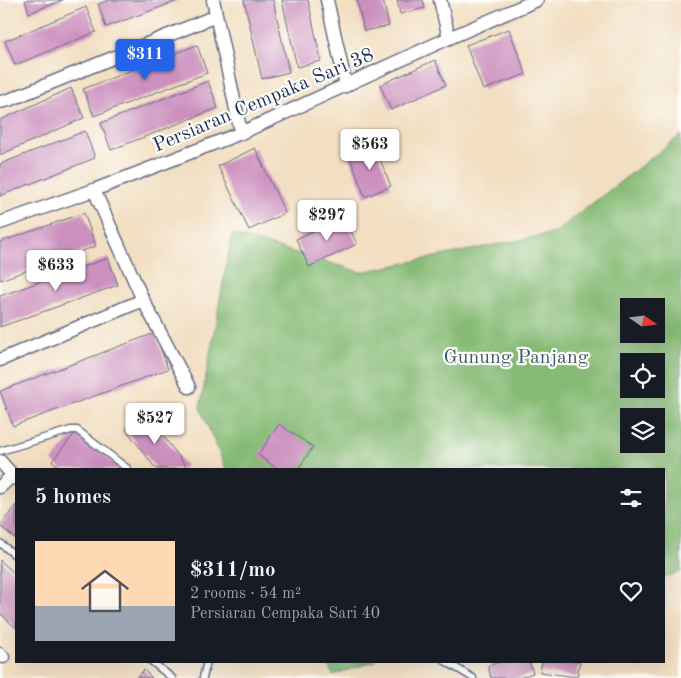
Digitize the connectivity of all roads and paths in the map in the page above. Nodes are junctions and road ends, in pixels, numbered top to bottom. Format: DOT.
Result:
graph roads {
  1 [pos="213,0"];
  2 [pos="327,0"];
  3 [pos="440,0"];
  4 [pos="537,0"];
  5 [pos="216,16"];
  6 [pos="449,38"];
  7 [pos="346,86"];
  8 [pos="0,102"];
  9 [pos="241,133"];
  10 [pos="94,190"];
  11 [pos="0,223"];
  12 [pos="143,300"];
  13 [pos="0,360"];
  14 [pos="189,387"];
  15 [pos="0,451"];
  16 [pos="0,462"];
  17 [pos="127,468"];
  18 [pos="14,478"];
  19 [pos="0,487"];
  20 [pos="0,543"];
  21 [pos="15,555"];
  22 [pos="153,663"];
  23 [pos="207,663"];
  24 [pos="448,663"];
  25 [pos="172,678"];
  26 [pos="203,678"];
  27 [pos="473,678"];
  1 -- 5 [label="street"];
  2 -- 7 [label="street"];
  3 -- 6 [label="street"];
  4 -- 6 [label="street, Persiaran Cempaka Sari 38"];
  5 -- 8 [label="street"];
  5 -- 9 [label="street"];
  6 -- 7 [label="street, Persiaran Cempaka Sari 38"];
  7 -- 9 [label="street, Persiaran Cempaka Sari 38"];
  9 -- 10 [label="street, Persiaran Cempaka Sari 38"];
  10 -- 11 [label="street, Persiaran Cempaka Sari 38"];
  10 -- 12 [label="street"];
  12 -- 13 [label="street"];
  12 -- 14 [label="street"];
  15 -- 17 [label="lane"];
  16 -- 18 [label="street"];
  18 -- 19 [label="street"];
  20 -- 21 [label="lane"];
  22 -- 25 [label="lane"];
  23 -- 26 [label="lane"];
  24 -- 27 [label="lane"];
}
